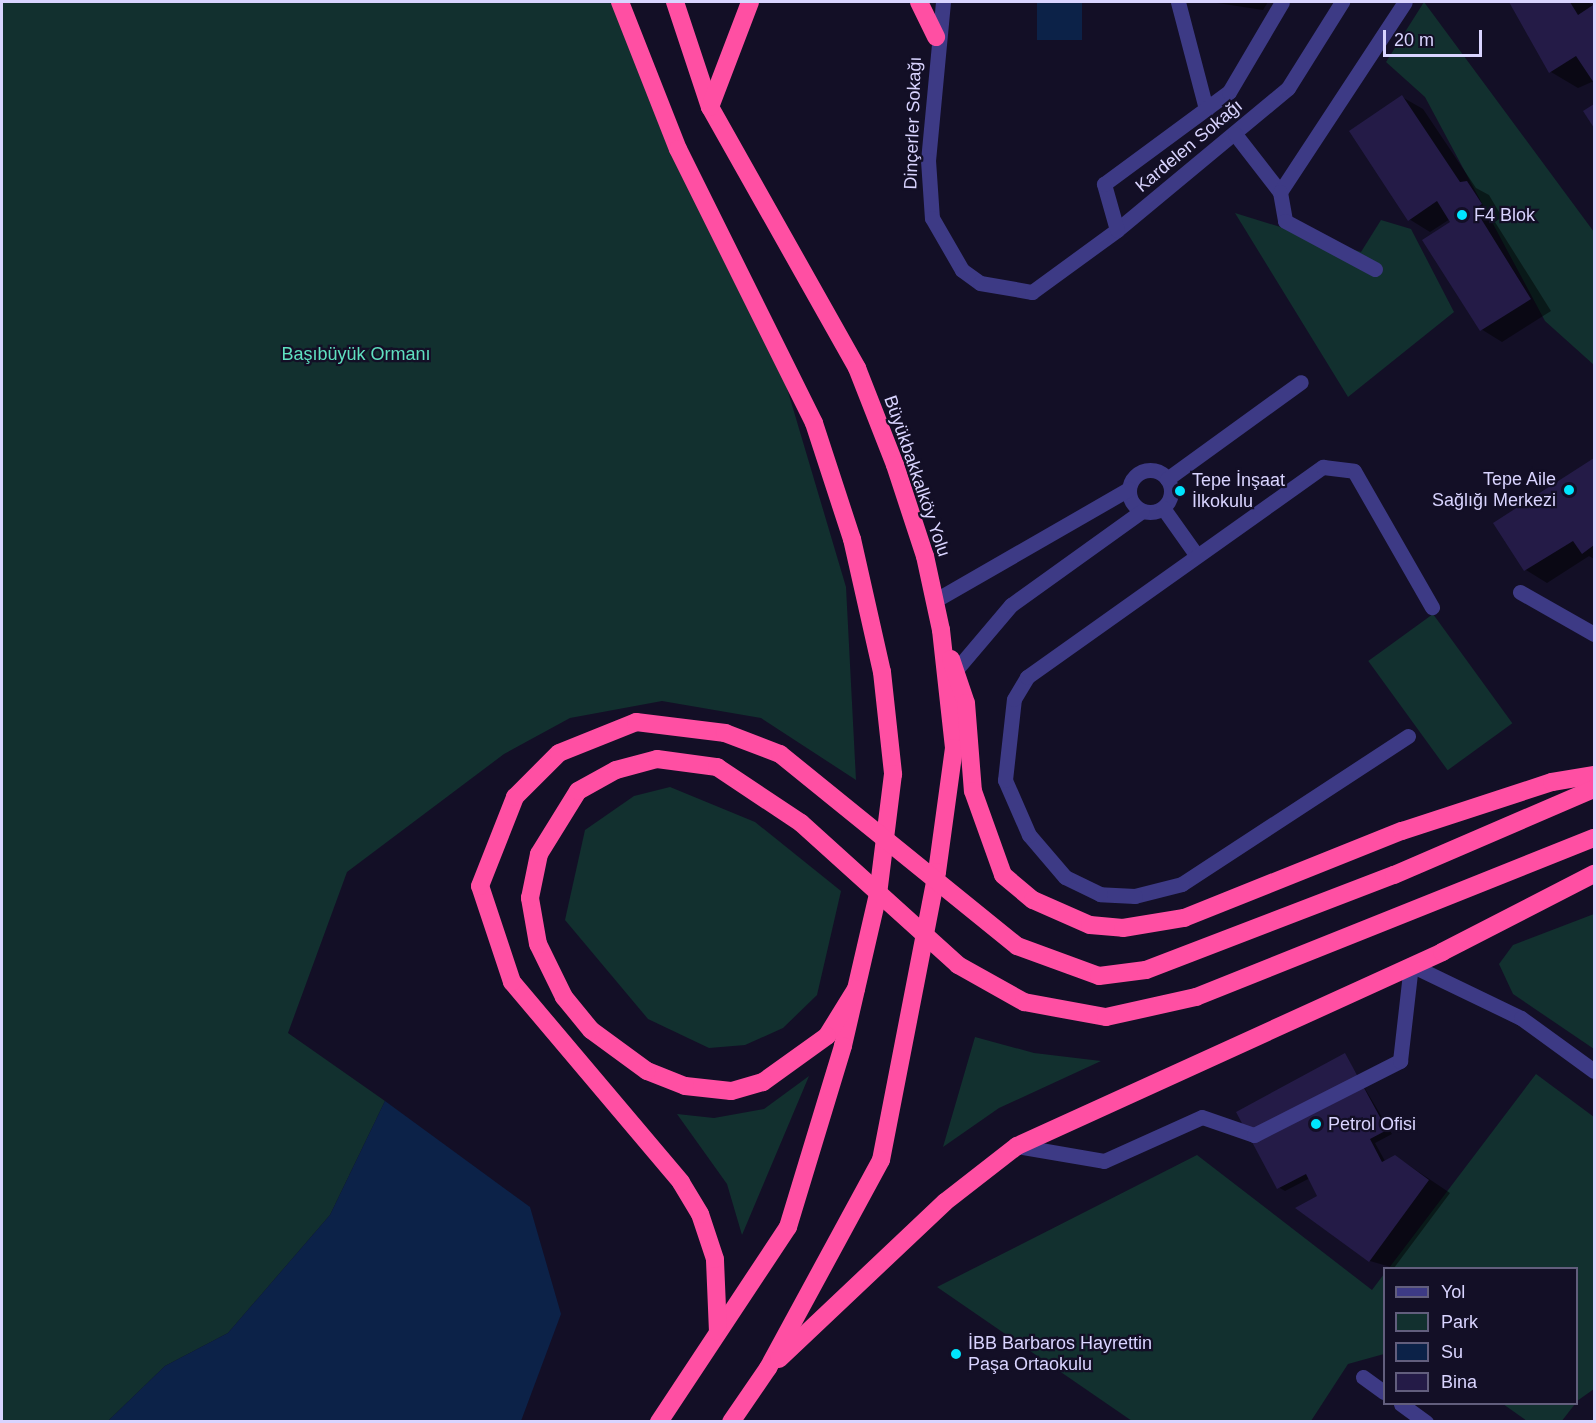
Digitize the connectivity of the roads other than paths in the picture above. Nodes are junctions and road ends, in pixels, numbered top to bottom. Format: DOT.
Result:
graph roads {
  1 [pos="620,2"];
  2 [pos="675,2"];
  3 [pos="750,2"];
  4 [pos="919,2"];
  5 [pos="943,2"];
  6 [pos="1178,2"];
  7 [pos="1282,2"];
  8 [pos="1341,2"];
  9 [pos="1406,2"];
  10 [pos="936,37"];
  11 [pos="710,107"];
  12 [pos="1206,109"];
  13 [pos="1235,134"];
  14 [pos="1280,192"];
  15 [pos="1117,230"];
  16 [pos="1376,269"];
  17 [pos="1032,292"];
  18 [pos="1301,382"];
  19 [pos="1167,479"];
  20 [pos="1129,489"];
  21 [pos="1163,508"];
  22 [pos="1142,511"];
  23 [pos="1195,553"];
  24 [pos="1520,592"];
  25 [pos="934,601"];
  26 [pos="1432,607"];
  27 [pos="941,630"];
  28 [pos="1594,634"];
  29 [pos="955,671"];
  30 [pos="1408,736"];
  31 [pos="1594,775"];
  32 [pos="1594,789"];
  33 [pos="1594,838"];
  34 [pos="1594,874"];
  35 [pos="1412,965"];
  36 [pos="856,989"];
  37 [pos="1594,1071"];
  38 [pos="1017,1146"];
  39 [pos="718,1332"];
  40 [pos="768,1368"];
  41 [pos="1363,1377"];
  42 [pos="1383,1391"];
  43 [pos="1402,1405"];
  44 [pos="659,1422"];
  45 [pos="731,1422"];
  46 [pos="1426,1422"];
  1 -- 36 [label="highway"];
  2 -- 11 [label="highway, Büyükbakkalköy Yolu"];
  3 -- 11 [label="highway"];
  4 -- 10 [label="highway"];
  5 -- 10 [label="street, Dinçerler Sokağı"];
  6 -- 12 [label="street"];
  7 -- 12 [label="street"];
  8 -- 13 [label="street, Kardelen Sokağı"];
  9 -- 14 [label="street"];
  10 -- 17 [label="street, Dinçerler Sokağı"];
  11 -- 25 [label="highway, Büyükbakkalköy Yolu"];
  12 -- 15 [label="street"];
  13 -- 14 [label="street"];
  13 -- 15 [label="street, Kardelen Sokağı"];
  14 -- 16 [label="street"];
  15 -- 17 [label="street, Kardelen Sokağı"];
  18 -- 19 [label="street"];
  19 -- 20 [label="street"];
  19 -- 21 [label="street"];
  20 -- 22 [label="street"];
  20 -- 25 [label="street"];
  21 -- 22 [label="street"];
  21 -- 23 [label="street"];
  22 -- 29 [label="street"];
  23 -- 26 [label="street"];
  23 -- 30 [label="street"];
  24 -- 28 [label="street"];
  25 -- 27 [label="highway, Büyükbakkalköy Yolu"];
  27 -- 29 [label="highway"];
  27 -- 40 [label="highway, Büyükbakkalköy Yolu"];
  29 -- 31 [label="highway"];
  32 -- 39 [label="highway"];
  33 -- 36 [label="highway"];
  34 -- 35 [label="highway"];
  35 -- 37 [label="street"];
  35 -- 38 [label="highway"];
  35 -- 38 [label="street"];
  36 -- 39 [label="highway"];
  38 -- 40 [label="highway"];
  39 -- 44 [label="highway"];
  40 -- 45 [label="highway"];
  41 -- 42 [label="street"];
  43 -- 46 [label="street"];
}
